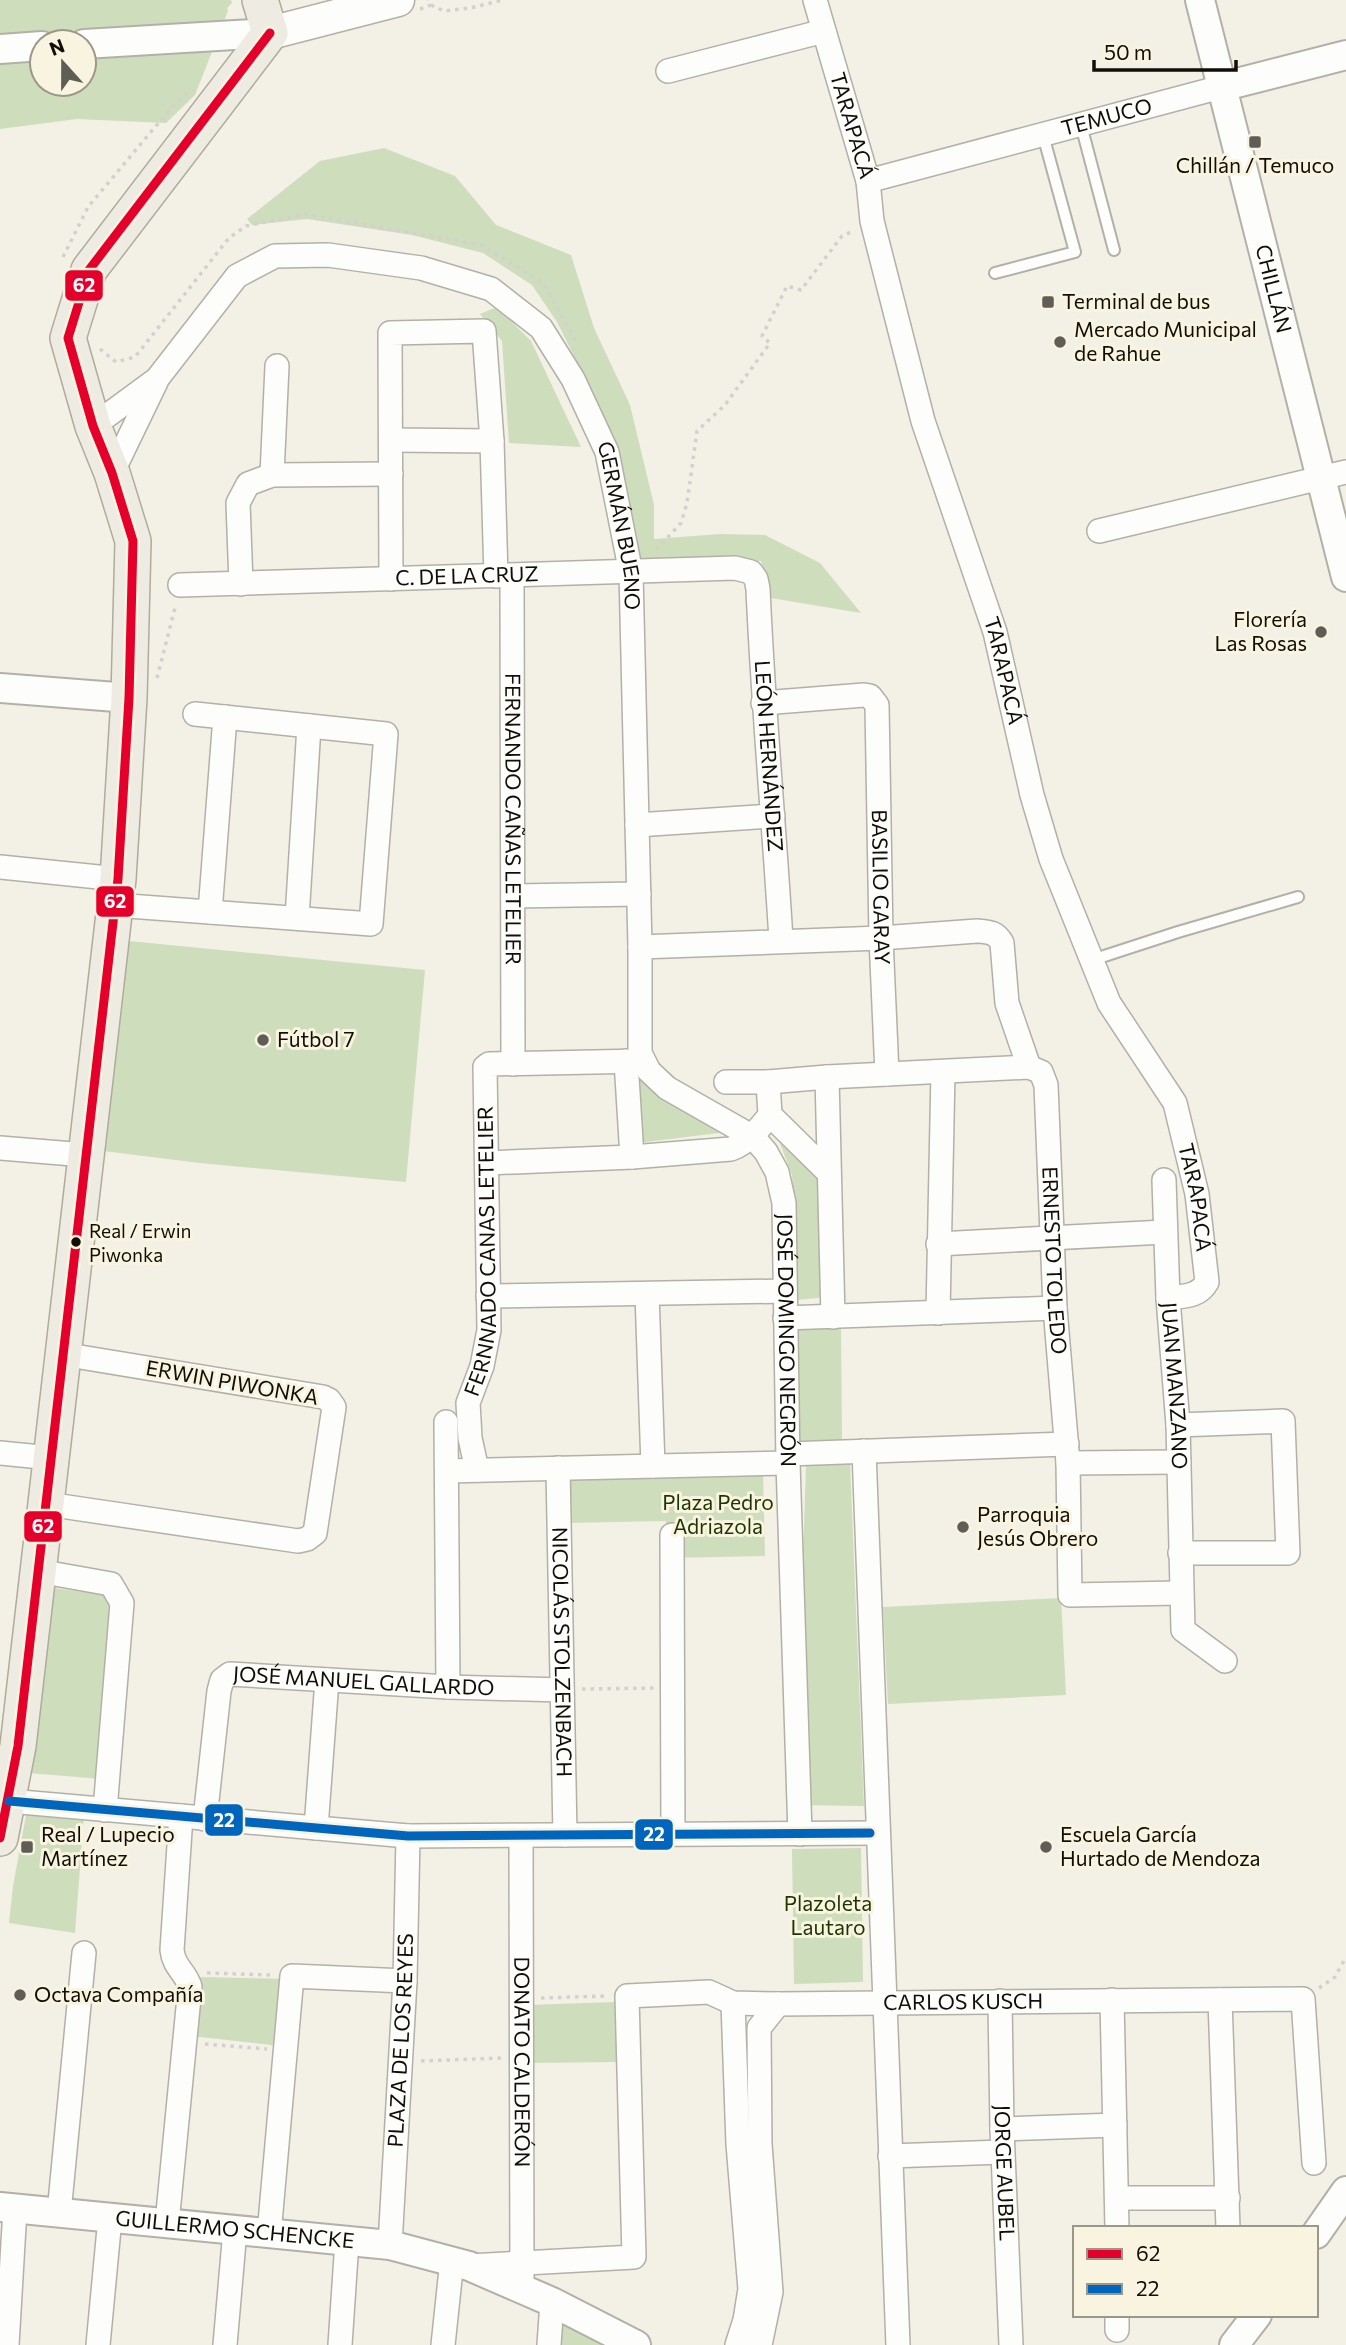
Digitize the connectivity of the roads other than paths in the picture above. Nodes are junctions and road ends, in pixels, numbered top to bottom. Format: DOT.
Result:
graph roads {
  1 [pos="260,0"];
  2 [pos="815,0"];
  3 [pos="1200,0"];
  4 [pos="408,5"];
  5 [pos="824,31"];
  6 [pos="270,33"];
  7 [pos="98,43"];
  8 [pos="28,47"];
  9 [pos="0,49"];
  10 [pos="1346,55"];
  11 [pos="668,71"];
  12 [pos="1221,88"];
  13 [pos="1081,125"];
  14 [pos="1043,135"];
  15 [pos="868,181"];
  16 [pos="1114,250"];
  17 [pos="995,273"];
  18 [pos="277,366"];
  19 [pos="157,379"];
  20 [pos="93,426"];
  21 [pos="391,440"];
  22 [pos="492,441"];
  23 [pos="112,473"];
  24 [pos="391,474"];
  25 [pos="272,475"];
  26 [pos="1334,475"];
  27 [pos="1099,531"];
  28 [pos="751,572"];
  29 [pos="631,573"];
  30 [pos="504,576"];
  31 [pos="1346,577"];
  32 [pos="391,579"];
  33 [pos="241,584"];
  34 [pos="180,585"];
  35 [pos="0,688"];
  36 [pos="128,698"];
  37 [pos="763,703"];
  38 [pos="195,714"];
  39 [pos="225,717"];
  40 [pos="309,726"];
  41 [pos="773,816"];
  42 [pos="637,825"];
  43 [pos="0,867"];
  44 [pos="116,892"];
  45 [pos="639,894"];
  46 [pos="513,896"];
  47 [pos="1298,897"];
  48 [pos="210,912"];
  49 [pos="297,918"];
  50 [pos="881,937"];
  51 [pos="781,940"];
  52 [pos="640,947"];
  53 [pos="1092,960"];
  54 [pos="635,1061"];
  55 [pos="513,1064"];
  56 [pos="1029,1067"];
  57 [pos="943,1072"];
  58 [pos="887,1074"];
  59 [pos="827,1077"];
  60 [pos="726,1082"];
  61 [pos="768,1082"];
  62 [pos="770,1115"];
  63 [pos="753,1137"];
  64 [pos="0,1148"];
  65 [pos="85,1155"];
  66 [pos="632,1157"];
  67 [pos="486,1163"];
  68 [pos="828,1172"];
  69 [pos="1164,1180"];
  70 [pos="1164,1232"];
  71 [pos="1052,1239"];
  72 [pos="938,1244"];
  73 [pos="785,1291"];
  74 [pos="647,1294"];
  75 [pos="488,1297"];
  76 [pos="1168,1298"];
  77 [pos="1055,1308"];
  78 [pos="938,1313"];
  79 [pos="833,1317"];
  80 [pos="785,1318"];
  81 [pos="62,1354"];
  82 [pos="446,1422"];
  83 [pos="1178,1425"];
  84 [pos="864,1451"];
  85 [pos="0,1452"];
  86 [pos="1068,1453"];
  87 [pos="51,1458"];
  88 [pos="788,1459"];
  89 [pos="1179,1462"];
  90 [pos="653,1466"];
  91 [pos="558,1468"];
  92 [pos="477,1470"];
  93 [pos="447,1471"];
  94 [pos="47,1504"];
  95 [pos="672,1535"];
  96 [pos="1180,1553"];
  97 [pos="38,1571"];
  98 [pos="1180,1593"];
  99 [pos="1225,1661"];
  100 [pos="327,1680"];
  101 [pos="448,1687"];
  102 [pos="562,1690"];
  103 [pos="9,1745"];
  104 [pos="9,1801"];
  105 [pos="105,1810"];
  106 [pos="181,1816"];
  107 [pos="205,1819"];
  108 [pos="316,1828"];
  109 [pos="800,1833"];
  110 [pos="877,1833"];
  111 [pos="673,1834"];
  112 [pos="565,1835"];
  113 [pos="408,1836"];
  114 [pos="522,1836"];
  115 [pos="0,1838"];
  116 [pos="84,1953"];
  117 [pos="405,1981"];
  118 [pos="1112,2000"];
  119 [pos="1220,2000"];
  120 [pos="1000,2001"];
  121 [pos="883,2002"];
  122 [pos="733,2003"];
  123 [pos="778,2004"];
  124 [pos="733,2028"];
  125 [pos="759,2028"];
  126 [pos="1115,2125"];
  127 [pos="1002,2140"];
  128 [pos="749,2144"];
  129 [pos="890,2156"];
  130 [pos="1314,2163"];
  131 [pos="1346,2191"];
  132 [pos="1116,2198"];
  133 [pos="1228,2198"];
  134 [pos="8,2208"];
  135 [pos="60,2213"];
  136 [pos="110,2218"];
  137 [pos="167,2223"];
  138 [pos="1117,2226"];
  139 [pos="1228,2226"];
  140 [pos="235,2230"];
  141 [pos="1318,2231"];
  142 [pos="269,2234"];
  143 [pos="347,2241"];
  144 [pos="390,2245"];
  145 [pos="634,2257"];
  146 [pos="460,2263"];
  147 [pos="522,2275"];
  148 [pos="552,2302"];
  149 [pos="1255,2317"];
  150 [pos="755,2320"];
  151 [pos="7,2345"];
  152 [pos="99,2345"];
  153 [pos="225,2345"];
  154 [pos="340,2345"];
  155 [pos="443,2345"];
  156 [pos="549,2345"];
  157 [pos="636,2345"];
  158 [pos="737,2345"];
  159 [pos="761,2345"];
  160 [pos="898,2345"];
  161 [pos="1011,2345"];
  162 [pos="1234,2345"];
  1 -- 6 [label="main road"];
  2 -- 5 [label="street, TARAPACÁ"];
  3 -- 12 [label="street, CHILLÁN"];
  4 -- 6 [label="main road"];
  5 -- 11 [label="street"];
  5 -- 15 [label="street, TARAPACÁ"];
  6 -- 7 [label="street"];
  6 -- 20 [label="main road"];
  8 -- 9 [label="street"];
  10 -- 12 [label="street, TEMUCO"];
  12 -- 13 [label="street, TEMUCO"];
  12 -- 26 [label="street, CHILLÁN"];
  13 -- 14 [label="street, TEMUCO"];
  13 -- 16 [label="lane"];
  14 -- 15 [label="street, TEMUCO"];
  14 -- 17 [label="lane"];
  15 -- 53 [label="street, TARAPACÁ"];
  18 -- 25 [label="street"];
  19 -- 20 [label="street, GERMÁN BUENO"];
  19 -- 23 [label="street, GERMÁN BUENO"];
  19 -- 29 [label="street, GERMÁN BUENO"];
  20 -- 23 [label="main road"];
  21 -- 22 [label="street"];
  21 -- 22 [label="street, FERNANDO CAÑAS LETELIER"];
  21 -- 24 [label="street"];
  22 -- 30 [label="street, FERNANDO CAÑAS LETELIER"];
  23 -- 36 [label="main road"];
  24 -- 25 [label="street"];
  24 -- 32 [label="street"];
  25 -- 33 [label="street"];
  26 -- 27 [label="street"];
  26 -- 31 [label="street, CHILLÁN"];
  28 -- 29 [label="street, C. DE LA CRUZ"];
  28 -- 37 [label="street, LEÓN HERNÁNDEZ"];
  29 -- 30 [label="street, C. DE LA CRUZ"];
  29 -- 42 [label="street, GERMÁN BUENO"];
  30 -- 32 [label="street, C. DE LA CRUZ"];
  30 -- 46 [label="street, FERNANDO CAÑAS LETELIER"];
  32 -- 33 [label="street, C. DE LA CRUZ"];
  33 -- 34 [label="street, C. DE LA CRUZ"];
  35 -- 36 [label="street"];
  36 -- 44 [label="main road"];
  37 -- 41 [label="street, LEÓN HERNÁNDEZ"];
  37 -- 50 [label="street, BASILIO GARAY"];
  38 -- 39 [label="street"];
  39 -- 40 [label="street"];
  39 -- 48 [label="street"];
  40 -- 49 [label="street"];
  40 -- 49 [label="street"];
  41 -- 42 [label="street"];
  41 -- 51 [label="street, LEÓN HERNÁNDEZ"];
  42 -- 45 [label="street, GERMÁN BUENO"];
  43 -- 44 [label="street"];
  44 -- 48 [label="street"];
  44 -- 65 [label="main road"];
  45 -- 46 [label="street"];
  45 -- 52 [label="street, GERMÁN BUENO"];
  46 -- 55 [label="street, FERNANDO CAÑAS LETELIER"];
  47 -- 53 [label="lane"];
  48 -- 49 [label="street"];
  50 -- 51 [label="street"];
  50 -- 56 [label="street, ERNESTO TOLEDO"];
  50 -- 58 [label="street, BASILIO GARAY"];
  51 -- 52 [label="street"];
  52 -- 54 [label="street, GERMÁN BUENO"];
  53 -- 76 [label="street, TARAPACÁ"];
  54 -- 55 [label="street"];
  54 -- 63 [label="street"];
  54 -- 66 [label="street, GERMÁN BUENO"];
  55 -- 67 [label="street, FERNNADO CANAS LETELIER"];
  56 -- 57 [label="street"];
  56 -- 71 [label="street, ERNESTO TOLEDO"];
  57 -- 58 [label="street"];
  57 -- 72 [label="street"];
  58 -- 59 [label="street"];
  59 -- 61 [label="street"];
  59 -- 68 [label="street"];
  60 -- 61 [label="street"];
  61 -- 62 [label="street"];
  62 -- 63 [label="street"];
  62 -- 68 [label="street"];
  63 -- 66 [label="street"];
  63 -- 73 [label="street, JOSÉ DOMINGO NEGRÓN"];
  64 -- 65 [label="street"];
  65 -- 81 [label="main road"];
  66 -- 67 [label="street"];
  67 -- 75 [label="street, FERNNADO CANAS LETELIER"];
  68 -- 79 [label="street"];
  69 -- 70 [label="street, JUAN MANZANO"];
  70 -- 71 [label="street"];
  70 -- 76 [label="street, JUAN MANZANO"];
  71 -- 72 [label="street"];
  71 -- 77 [label="street, ERNESTO TOLEDO"];
  72 -- 78 [label="street"];
  73 -- 74 [label="street"];
  73 -- 80 [label="street, JOSÉ DOMINGO NEGRÓN"];
  74 -- 75 [label="street"];
  74 -- 90 [label="street"];
  75 -- 92 [label="street, FERNNADO CANAS LETELIER"];
  76 -- 83 [label="street, JUAN MANZANO"];
  77 -- 78 [label="street"];
  77 -- 86 [label="street, ERNESTO TOLEDO"];
  78 -- 79 [label="street"];
  79 -- 80 [label="street"];
  80 -- 88 [label="street, JOSÉ DOMINGO NEGRÓN"];
  81 -- 87 [label="main road"];
  81 -- 94 [label="street, ERWIN PIWONKA"];
  82 -- 93 [label="street"];
  83 -- 89 [label="street, JUAN MANZANO"];
  83 -- 96 [label="street"];
  84 -- 86 [label="street"];
  84 -- 88 [label="street"];
  84 -- 110 [label="street"];
  85 -- 87 [label="street"];
  86 -- 89 [label="street"];
  86 -- 98 [label="street, ERNESTO TOLEDO"];
  87 -- 94 [label="main road"];
  88 -- 90 [label="street"];
  88 -- 109 [label="street, JOSÉ DOMINGO NEGRÓN"];
  89 -- 96 [label="street, JUAN MANZANO"];
  90 -- 91 [label="street"];
  91 -- 92 [label="street"];
  91 -- 102 [label="street, NICOLÁS STOLZENBACH"];
  92 -- 93 [label="street"];
  93 -- 101 [label="street"];
  94 -- 97 [label="main road"];
  95 -- 111 [label="street"];
  96 -- 98 [label="street, JUAN MANZANO"];
  97 -- 103 [label="main road"];
  97 -- 105 [label="street"];
  98 -- 99 [label="street, JUAN MANZANO"];
  100 -- 101 [label="street, JOSÉ MANUEL GALLARDO"];
  100 -- 107 [label="street, JOSÉ MANUEL GALLARDO"];
  100 -- 108 [label="street"];
  101 -- 102 [label="street, JOSÉ MANUEL GALLARDO"];
  102 -- 112 [label="street, NICOLÁS STOLZENBACH"];
  103 -- 104 [label="main road"];
  104 -- 105 [label="street"];
  104 -- 115 [label="main road"];
  105 -- 106 [label="street"];
  106 -- 107 [label="street"];
  106 -- 137 [label="street"];
  107 -- 108 [label="street"];
  108 -- 113 [label="street"];
  109 -- 110 [label="street"];
  109 -- 111 [label="street"];
  110 -- 121 [label="street"];
  111 -- 112 [label="street"];
  112 -- 114 [label="street"];
  113 -- 114 [label="street"];
  113 -- 117 [label="street, PLAZA DE LOS REYES"];
  114 -- 147 [label="street, DONATO CALDERÓN"];
  116 -- 135 [label="street"];
  117 -- 142 [label="street"];
  117 -- 144 [label="street, PLAZA DE LOS REYES"];
  118 -- 119 [label="street, CARLOS KUSCH"];
  118 -- 120 [label="street, CARLOS KUSCH"];
  118 -- 126 [label="street"];
  119 -- 130 [label="street, CARLOS KUSCH"];
  119 -- 133 [label="street"];
  120 -- 121 [label="street, CARLOS KUSCH"];
  120 -- 127 [label="street, JORGE AUBEL"];
  121 -- 123 [label="street, CARLOS KUSCH"];
  121 -- 129 [label="street"];
  122 -- 123 [label="street, CARLOS KUSCH"];
  122 -- 124 [label="street"];
  122 -- 145 [label="street, CARLOS KUSCH"];
  123 -- 125 [label="street"];
  124 -- 125 [label="street"];
  124 -- 128 [label="street"];
  125 -- 128 [label="street"];
  126 -- 127 [label="street"];
  126 -- 132 [label="street"];
  127 -- 129 [label="street"];
  127 -- 161 [label="street, JORGE AUBEL"];
  128 -- 150 [label="street"];
  129 -- 160 [label="street"];
  131 -- 141 [label="street"];
  132 -- 133 [label="street"];
  132 -- 138 [label="street"];
  133 -- 139 [label="street"];
  134 -- 135 [label="street, GUILLERMO SCHENCKE"];
  134 -- 151 [label="street"];
  135 -- 136 [label="street, GUILLERMO SCHENCKE"];
  136 -- 137 [label="street, GUILLERMO SCHENCKE"];
  136 -- 152 [label="street"];
  137 -- 140 [label="street, GUILLERMO SCHENCKE"];
  140 -- 142 [label="street, GUILLERMO SCHENCKE"];
  140 -- 153 [label="street"];
  142 -- 143 [label="street, GUILLERMO SCHENCKE"];
  143 -- 144 [label="street, GUILLERMO SCHENCKE"];
  143 -- 154 [label="street"];
  144 -- 146 [label="street, GUILLERMO SCHENCKE"];
  145 -- 147 [label="street, GUILLERMO SCHENCKE"];
  146 -- 147 [label="street, GUILLERMO SCHENCKE"];
  146 -- 155 [label="street"];
  147 -- 148 [label="street, GUILLERMO SCHENCKE"];
  148 -- 156 [label="street"];
  148 -- 157 [label="street, GUILLERMO SCHENCKE"];
  149 -- 162 [label="street"];
  150 -- 158 [label="street"];
  150 -- 159 [label="street"];
}
